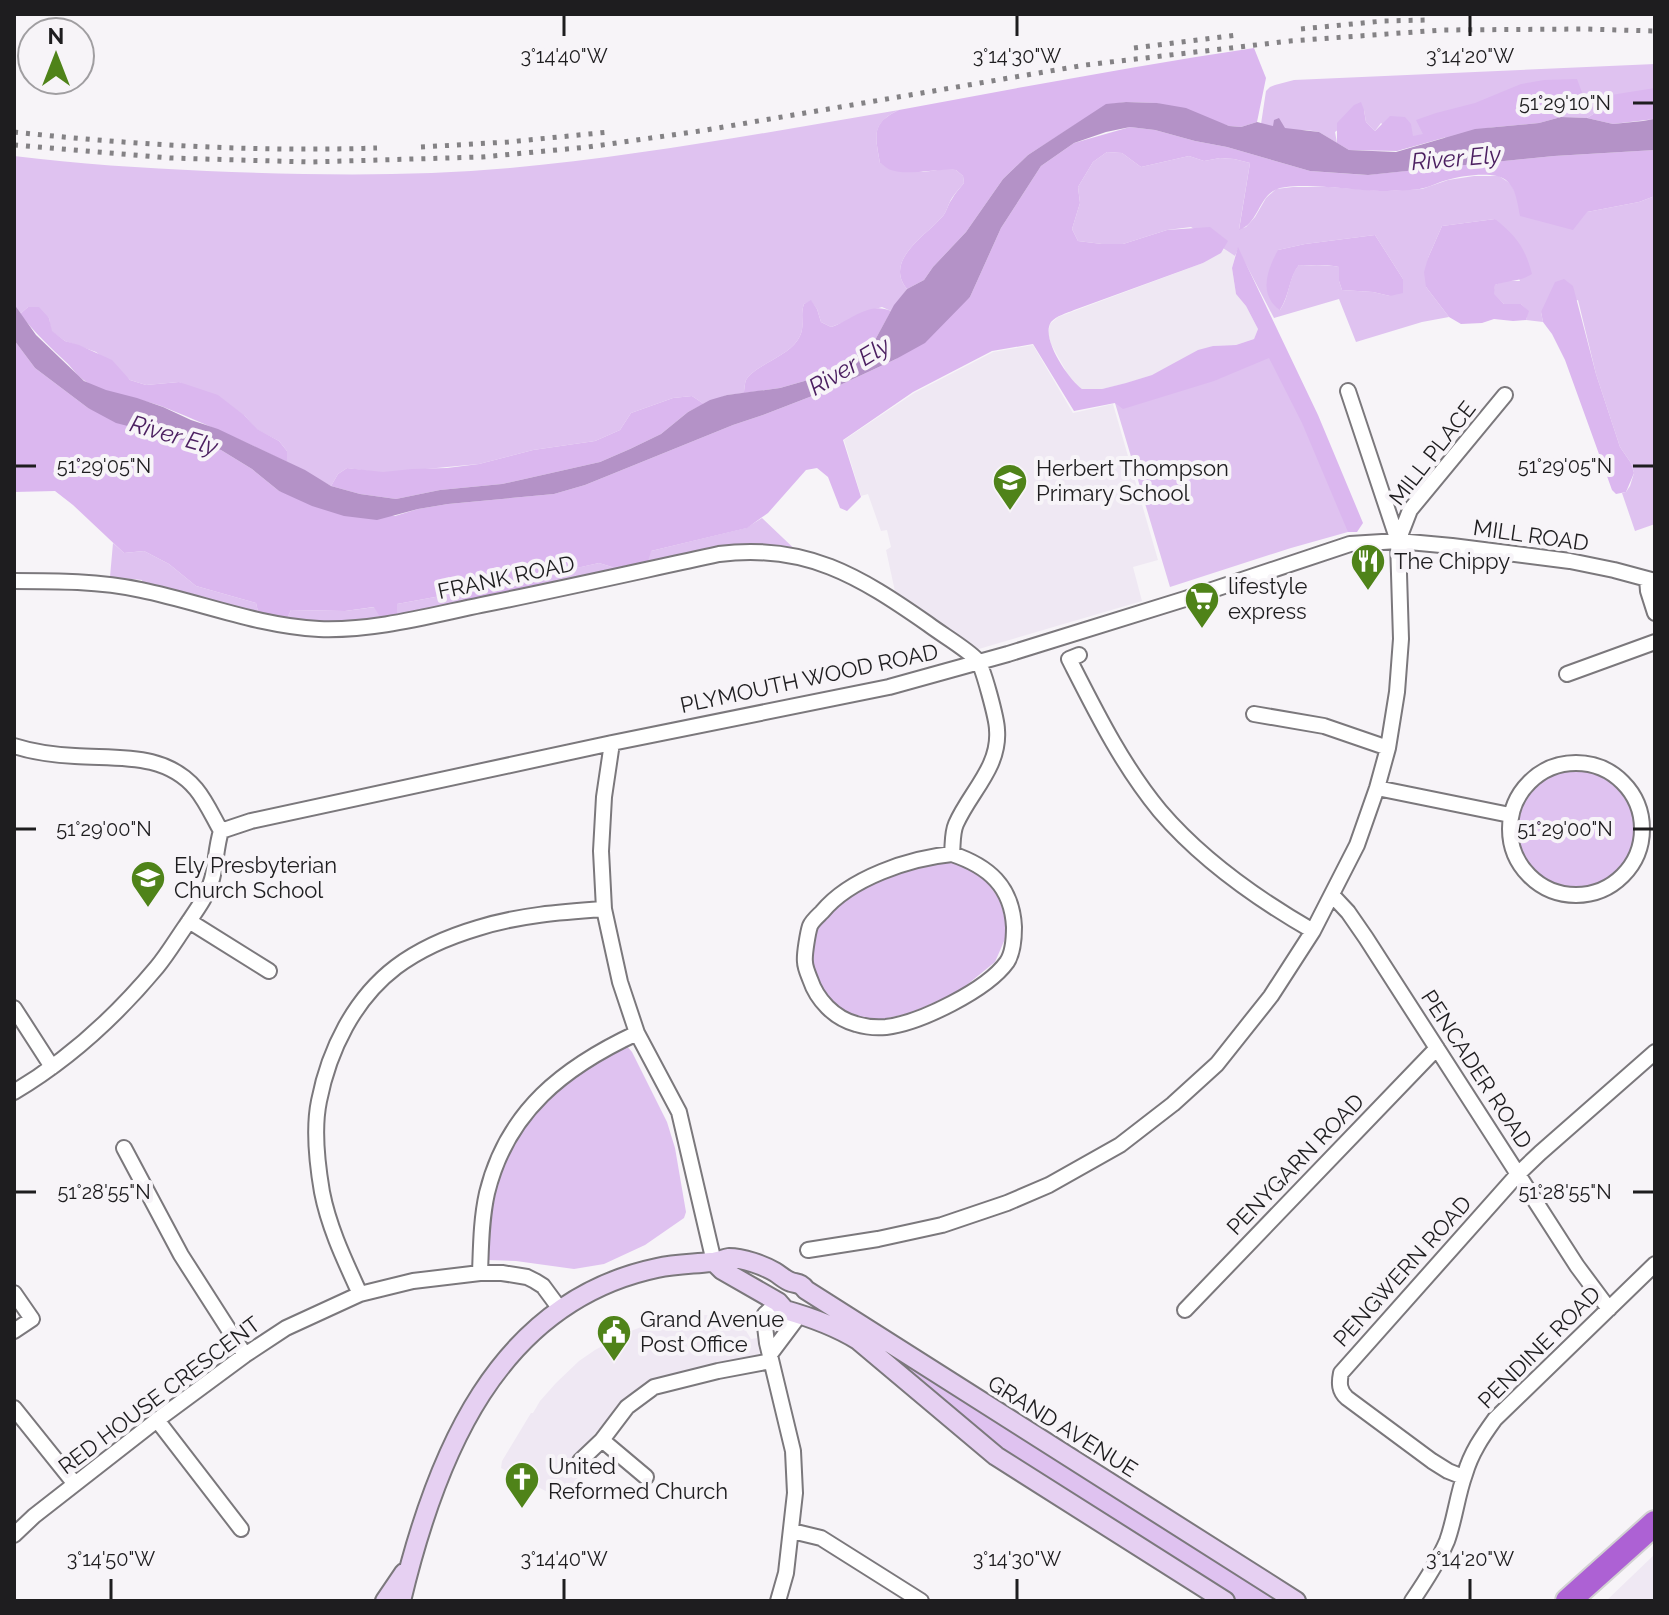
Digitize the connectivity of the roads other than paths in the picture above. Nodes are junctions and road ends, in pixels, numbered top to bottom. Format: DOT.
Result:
graph roads {
  1 [pos="1348,391"];
  2 [pos="1505,395"];
  3 [pos="1398,541"];
  4 [pos="1651,580"];
  5 [pos="14,581"];
  6 [pos="1655,613"];
  7 [pos="1655,642"];
  8 [pos="1079,655"];
  9 [pos="980,662"];
  10 [pos="1567,674"];
  11 [pos="1254,714"];
  12 [pos="612,743"];
  13 [pos="14,746"];
  14 [pos="1388,748"];
  15 [pos="1377,788"];
  16 [pos="1510,815"];
  17 [pos="221,831"];
  18 [pos="952,854"];
  19 [pos="1333,896"];
  20 [pos="604,909"];
  21 [pos="189,921"];
  22 [pos="1313,931"];
  23 [pos="269,971"];
  24 [pos="14,1008"];
  25 [pos="637,1033"];
  26 [pos="1437,1048"];
  27 [pos="1655,1052"];
  28 [pos="52,1067"];
  29 [pos="14,1092"];
  30 [pos="124,1148"];
  31 [pos="1518,1174"];
  32 [pos="808,1250"];
  33 [pos="714,1262"];
  34 [pos="1655,1264"];
  35 [pos="480,1273"];
  36 [pos="799,1286"];
  37 [pos="14,1293"];
  38 [pos="360,1294"];
  39 [pos="778,1302"];
  40 [pos="560,1309"];
  41 [pos="1609,1309"];
  42 [pos="1185,1310"];
  43 [pos="796,1312"];
  44 [pos="14,1331"];
  45 [pos="245,1355"];
  46 [pos="771,1357"];
  47 [pos="14,1408"];
  48 [pos="157,1420"];
  49 [pos="602,1440"];
  50 [pos="580,1461"];
  51 [pos="646,1477"];
  52 [pos="1463,1477"];
  53 [pos="75,1484"];
  54 [pos="1655,1523"];
  55 [pos="241,1529"];
  56 [pos="792,1531"];
  57 [pos="14,1535"];
  58 [pos="410,1565"];
  59 [pos="385,1601"];
  60 [pos="401,1601"];
  61 [pos="778,1601"];
  62 [pos="921,1601"];
  63 [pos="1225,1601"];
  64 [pos="1296,1601"];
  65 [pos="1412,1601"];
  66 [pos="1568,1601"];
  1 -- 3 [label="street"];
  2 -- 3 [label="street, MILL PLACE"];
  3 -- 4 [label="street, MILL ROAD"];
  3 -- 9 [label="street, PLYMOUTH WOOD ROAD"];
  3 -- 14 [label="street"];
  4 -- 6 [label="street"];
  5 -- 9 [label="street, FRANK ROAD"];
  7 -- 10 [label="street"];
  8 -- 22 [label="street"];
  9 -- 12 [label="street, PLYMOUTH WOOD ROAD"];
  9 -- 18 [label="street"];
  11 -- 14 [label="street"];
  12 -- 17 [label="street, PLYMOUTH WOOD ROAD"];
  12 -- 20 [label="street"];
  13 -- 17 [label="street"];
  14 -- 15 [label="street"];
  15 -- 16 [label="street"];
  15 -- 19 [label="street"];
  16 -- 16 [label="street"];
  17 -- 21 [label="street"];
  18 -- 18 [label="street"];
  19 -- 22 [label="street"];
  19 -- 26 [label="street, PENCADER ROAD"];
  20 -- 25 [label="street"];
  20 -- 38 [label="street"];
  21 -- 23 [label="street"];
  21 -- 28 [label="street"];
  22 -- 32 [label="street"];
  24 -- 28 [label="street"];
  25 -- 33 [label="street"];
  25 -- 35 [label="street"];
  26 -- 31 [label="street, PENCADER ROAD"];
  26 -- 42 [label="street, PENYGARN ROAD"];
  27 -- 31 [label="street, PENGWERN ROAD"];
  28 -- 29 [label="street"];
  30 -- 45 [label="street"];
  31 -- 41 [label="street, PENCADER ROAD"];
  31 -- 52 [label="street, PENGWERN ROAD"];
  33 -- 36 [label="street, GRAND AVENUE"];
  33 -- 39 [label="street"];
  33 -- 40 [label="street, GRAND AVENUE"];
  34 -- 41 [label="street, PENDINE ROAD"];
  35 -- 38 [label="street, RED HOUSE CRESCENT"];
  35 -- 40 [label="street, RED HOUSE CRESCENT"];
  36 -- 39 [label="street"];
  36 -- 43 [label="street"];
  36 -- 64 [label="street, GRAND AVENUE"];
  37 -- 44 [label="street"];
  38 -- 45 [label="street, RED HOUSE CRESCENT"];
  39 -- 43 [label="street"];
  39 -- 46 [label="street"];
  40 -- 58 [label="street, GRAND AVENUE"];
  41 -- 52 [label="street, PENDINE ROAD"];
  43 -- 46 [label="street"];
  43 -- 63 [label="street"];
  45 -- 48 [label="street, RED HOUSE CRESCENT"];
  46 -- 49 [label="street"];
  46 -- 56 [label="street"];
  47 -- 53 [label="street"];
  48 -- 53 [label="street, RED HOUSE CRESCENT"];
  48 -- 55 [label="street"];
  49 -- 50 [label="street"];
  49 -- 51 [label="street"];
  52 -- 65 [label="street, PENDINE ROAD"];
  53 -- 57 [label="street, RED HOUSE CRESCENT"];
  54 -- 66 [label="highway"];
  56 -- 61 [label="street"];
  56 -- 62 [label="street"];
  58 -- 59 [label="street, GRAND AVENUE"];
  58 -- 60 [label="street, GRAND AVENUE"];
}
